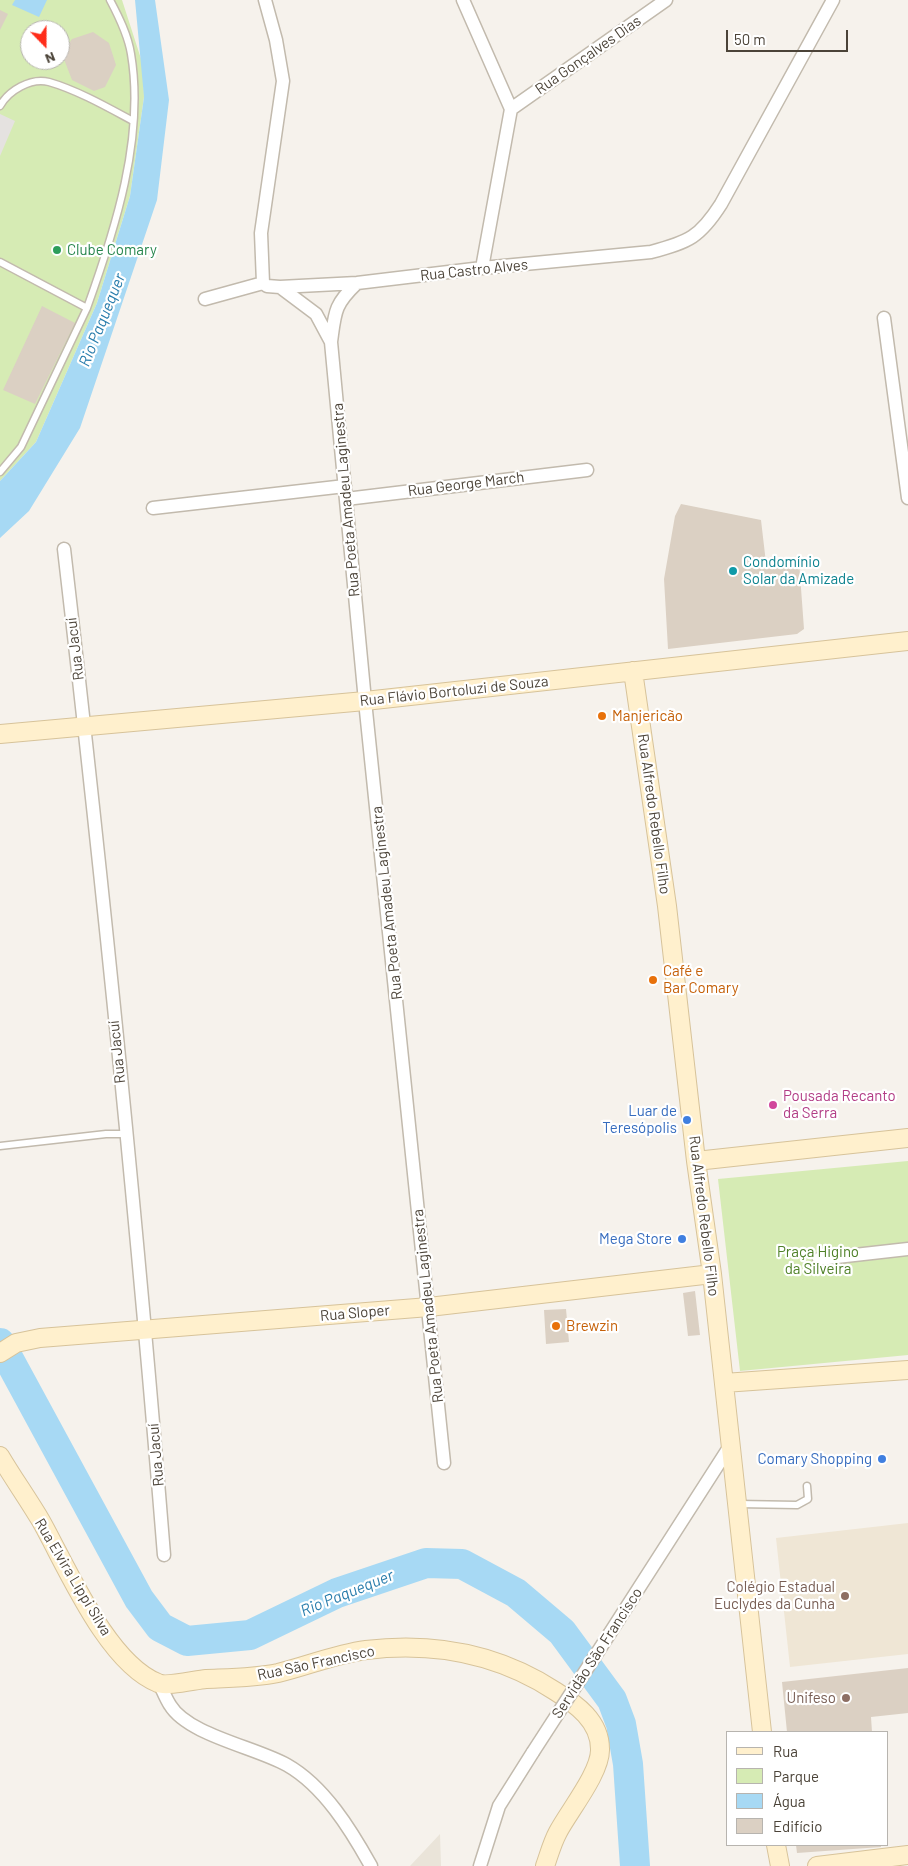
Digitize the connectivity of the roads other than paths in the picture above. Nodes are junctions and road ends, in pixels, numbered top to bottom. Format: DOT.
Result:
graph roads {
  1 [pos="110,0"];
  2 [pos="265,0"];
  3 [pos="463,0"];
  4 [pos="666,0"];
  5 [pos="833,0"];
  6 [pos="0,106"];
  7 [pos="511,109"];
  8 [pos="133,121"];
  9 [pos="0,262"];
  10 [pos="482,268"];
  11 [pos="263,283"];
  12 [pos="356,283"];
  13 [pos="280,287"];
  14 [pos="205,298"];
  15 [pos="87,308"];
  16 [pos="884,318"];
  17 [pos="331,342"];
  18 [pos="587,470"];
  19 [pos="0,472"];
  20 [pos="345,486"];
  21 [pos="908,498"];
  22 [pos="346,499"];
  23 [pos="153,508"];
  24 [pos="64,549"];
  25 [pos="908,641"];
  26 [pos="633,671"];
  27 [pos="366,701"];
  28 [pos="84,724"];
  29 [pos="0,734"];
  30 [pos="126,1134"];
  31 [pos="908,1138"];
  32 [pos="0,1146"];
  33 [pos="696,1161"];
  34 [pos="908,1249"];
  35 [pos="819,1260"];
  36 [pos="712,1274"];
  37 [pos="429,1308"];
  38 [pos="146,1330"];
  39 [pos="0,1353"];
  40 [pos="908,1370"];
  41 [pos="724,1383"];
  42 [pos="730,1446"];
  43 [pos="0,1456"];
  44 [pos="444,1463"];
  45 [pos="808,1486"];
  46 [pos="736,1504"];
  47 [pos="164,1555"];
  48 [pos="160,1685"];
  49 [pos="762,1731"];
  50 [pos="776,1846"];
  51 [pos="908,1855"];
  52 [pos="372,1866"];
  53 [pos="480,1866"];
  54 [pos="545,1866"];
  55 [pos="780,1866"];
  56 [pos="817,1866"];
  1 -- 8 [label="lane"];
  2 -- 11 [label="street"];
  3 -- 7 [label="street"];
  4 -- 7 [label="street, Rua Gonçalves Dias"];
  5 -- 10 [label="street, Rua Castro Alves"];
  6 -- 8 [label="lane"];
  7 -- 10 [label="street"];
  8 -- 15 [label="lane"];
  9 -- 15 [label="lane"];
  10 -- 12 [label="street, Rua Castro Alves"];
  11 -- 13 [label="street, Rua Castro Alves"];
  11 -- 14 [label="street"];
  12 -- 13 [label="street, Rua Castro Alves"];
  12 -- 17 [label="street, Rua Poeta Amadeu Laginestra"];
  13 -- 17 [label="street, Rua Poeta Amadeu Laginestra"];
  15 -- 19 [label="lane"];
  16 -- 21 [label="street"];
  17 -- 20 [label="street, Rua Poeta Amadeu Laginestra"];
  18 -- 22 [label="street, Rua George March"];
  20 -- 22 [label="street, Rua Poeta Amadeu Laginestra"];
  20 -- 23 [label="street"];
  22 -- 27 [label="street, Rua Poeta Amadeu Laginestra"];
  24 -- 28 [label="street, Rua Jacuí"];
  25 -- 26 [label="street, Rua Flávio Bortoluzi de Souza"];
  26 -- 27 [label="street, Rua Flávio Bortoluzi de Souza"];
  26 -- 33 [label="street, Rua Alfredo Rebello Filho"];
  27 -- 28 [label="street, Rua Flávio Bortoluzi de Souza"];
  27 -- 37 [label="street, Rua Poeta Amadeu Laginestra"];
  28 -- 29 [label="street, Rua Flávio Bortoluzi de Souza"];
  28 -- 30 [label="street, Rua Jacuí"];
  30 -- 32 [label="lane"];
  30 -- 38 [label="street, Rua Jacuí"];
  31 -- 33 [label="street"];
  33 -- 36 [label="street, Rua Alfredo Rebello Filho"];
  34 -- 35 [label="street"];
  36 -- 37 [label="street, Rua Sloper"];
  36 -- 41 [label="street, Rua Alfredo Rebello Filho"];
  37 -- 38 [label="street, Rua Sloper"];
  37 -- 44 [label="street, Rua Poeta Amadeu Laginestra"];
  38 -- 39 [label="street, Rua Sloper"];
  38 -- 47 [label="street, Rua Jacuí"];
  40 -- 41 [label="street"];
  41 -- 42 [label="street, Rua Alfredo Rebello Filho"];
  42 -- 46 [label="street, Rua Alfredo Rebello Filho"];
  42 -- 53 [label="street, Servidão São Francisco, bridge"];
  43 -- 48 [label="street, Rua Elvira Lippi Silva"];
  45 -- 46 [label="lane"];
  46 -- 49 [label="street, Rua Alfredo Rebello Filho"];
  48 -- 52 [label="street"];
  48 -- 54 [label="street, Rua São Francisco"];
  50 -- 55 [label="street"];
  51 -- 56 [label="street"];
}
